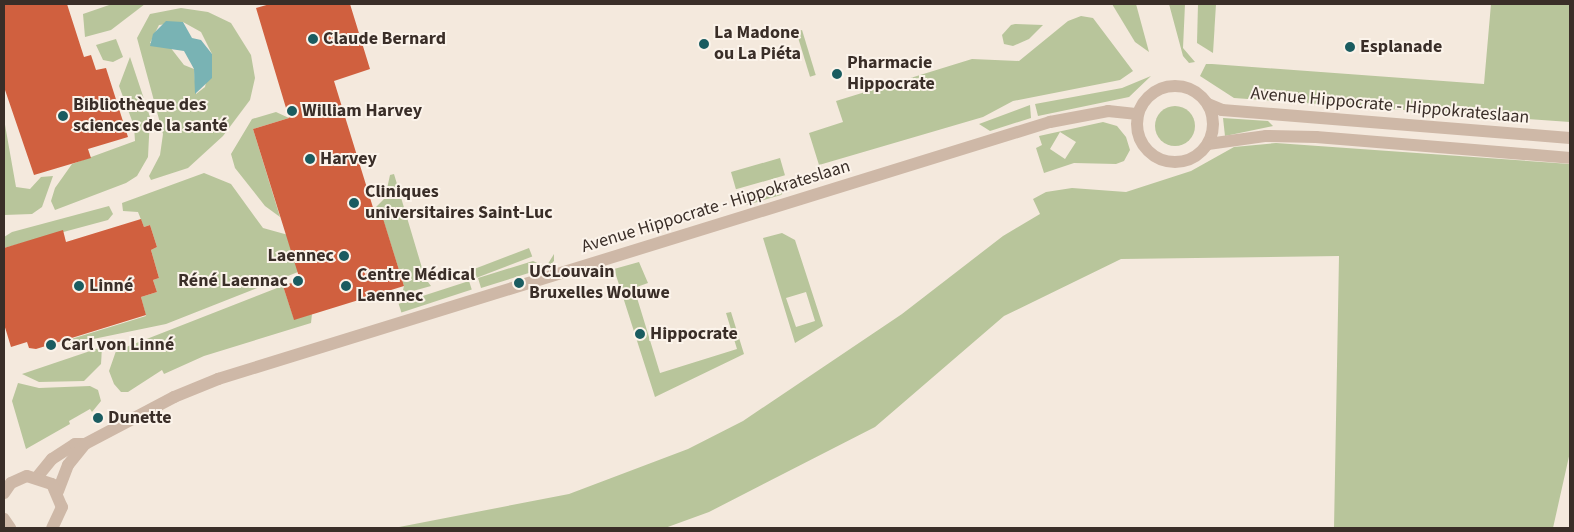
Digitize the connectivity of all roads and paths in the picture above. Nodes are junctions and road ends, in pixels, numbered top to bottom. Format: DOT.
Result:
graph roads {
  1 [pos="1208,104"];
  2 [pos="1138,114"];
  3 [pos="1570,138"];
  4 [pos="1208,144"];
  5 [pos="1570,158"];
  6 [pos="86,444"];
  7 [pos="38,476"];
  8 [pos="58,491"];
  9 [pos="4,492"];
  10 [pos="4,519"];
  11 [pos="10,528"];
  12 [pos="52,528"];
  1 -- 2 [label="street, Avenue Hippocrate - Hippokrateslaan"];
  1 -- 3 [label="street, Avenue Hippocrate - Hippokrateslaan"];
  1 -- 4 [label="street"];
  2 -- 4 [label="street"];
  2 -- 6 [label="street, Avenue Hippocrate - Hippokrateslaan"];
  4 -- 5 [label="street, Avenue Hippocrate - Hippokrateslaan"];
  6 -- 7 [label="street, Avenue Hippocrate - Hippokrateslaan"];
  6 -- 8 [label="street, Avenue Hippocrate - Hippokrateslaan"];
  7 -- 8 [label="street"];
  7 -- 9 [label="street"];
  8 -- 12 [label="street, Avenue Hippocrate - Hippokrateslaan"];
  10 -- 11 [label="street"];
}
